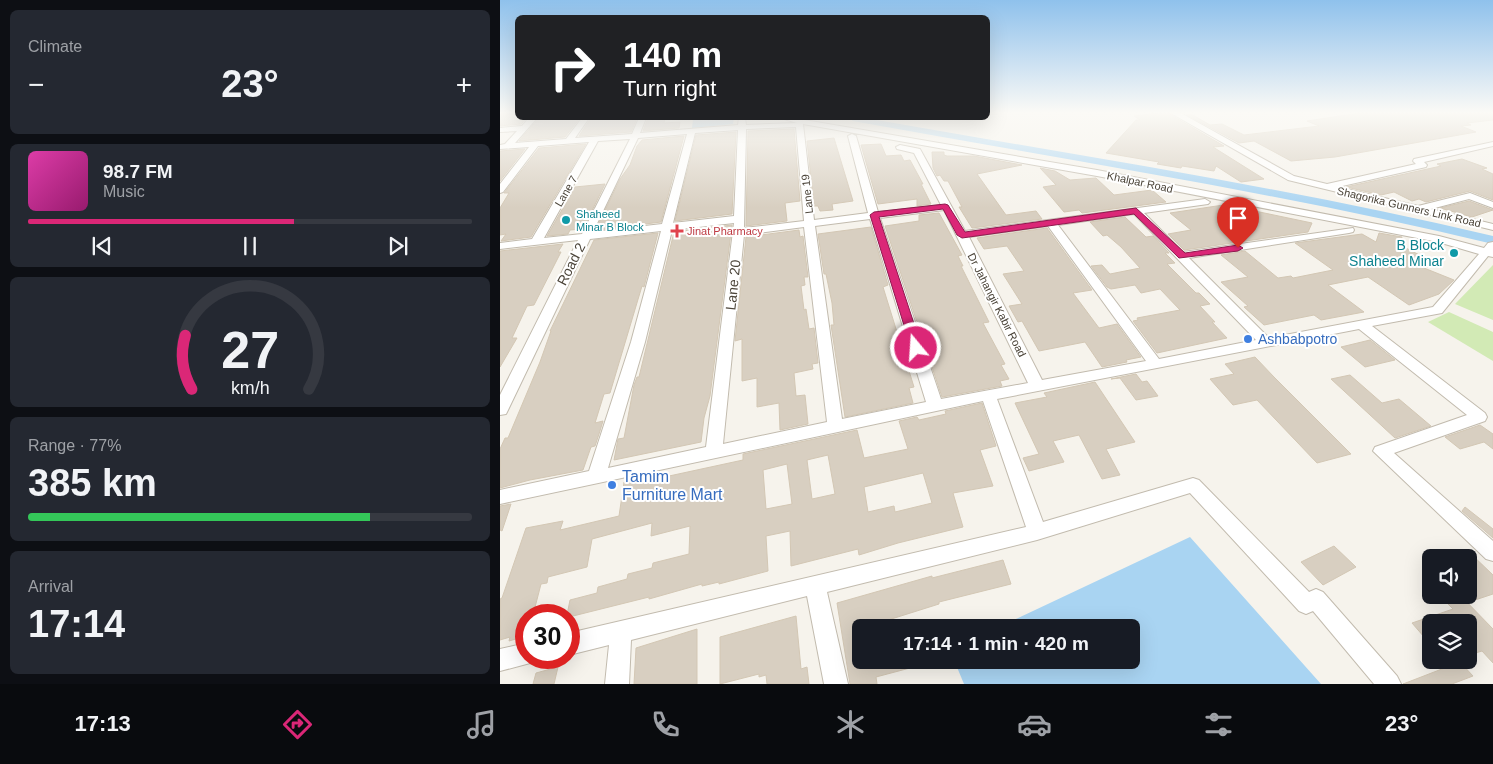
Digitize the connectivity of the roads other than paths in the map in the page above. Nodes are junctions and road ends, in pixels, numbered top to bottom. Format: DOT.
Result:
graph roads {
  1 [pos="536,144"];
  2 [pos="592,144"];
  3 [pos="631,144"];
  4 [pos="688,144"];
  5 [pos="742,144"];
  6 [pos="804,144"];
  7 [pos="854,144"];
  8 [pos="886,144"];
  9 [pos="924,144"];
  10 [pos="1230,144"];
  11 [pos="1493,144"];
  12 [pos="503,147"];
  13 [pos="1326,186"];
  14 [pos="500,190"];
  15 [pos="1205,202"];
  16 [pos="1493,205"];
  17 [pos="945,206"];
  18 [pos="1418,209"];
  19 [pos="1136,211"];
  20 [pos="874,215"];
  21 [pos="810,223"];
  22 [pos="1051,223"];
  23 [pos="739,226"];
  24 [pos="667,227"];
  25 [pos="1493,227"];
  26 [pos="1349,230"];
  27 [pos="962,235"];
  28 [pos="585,236"];
  29 [pos="536,242"];
  30 [pos="500,246"];
  31 [pos="1491,250"];
  32 [pos="1182,256"];
  33 [pos="1361,324"];
  34 [pos="1266,343"];
  35 [pos="1155,364"];
  36 [pos="1037,385"];
  37 [pos="988,395"];
  38 [pos="935,405"];
  39 [pos="500,410"];
  40 [pos="835,426"];
  41 [pos="714,452"];
  42 [pos="596,477"];
  43 [pos="500,497"];
  44 [pos="1037,532"];
  45 [pos="1493,553"];
  46 [pos="815,585"];
  47 [pos="621,631"];
  48 [pos="580,641"];
  49 [pos="515,657"];
  50 [pos="500,660"];
  51 [pos="617,684"];
  52 [pos="836,684"];
  53 [pos="1389,684"];
  1 -- 12 [label="street"];
  1 -- 14 [label="street"];
  2 -- 29 [label="street, Lane 7"];
  3 -- 28 [label="street, Road 2"];
  4 -- 24 [label="street"];
  5 -- 23 [label="street, Lane 20"];
  6 -- 21 [label="street, Lane 19"];
  7 -- 20 [label="street"];
  8 -- 17 [label="street, Dr Jahangir Kabir Road"];
  9 -- 31 [label="street, Khalpar Road"];
  10 -- 13 [label="street, Shagorika Gunners Link Road"];
  11 -- 13 [label="street"];
  13 -- 18 [label="street, Shagorika Gunners Link Road"];
  15 -- 19 [label="street"];
  16 -- 18 [label="street"];
  17 -- 20 [label="street"];
  17 -- 27 [label="street, Dr Jahangir Kabir Road"];
  18 -- 25 [label="street, Shagorika Gunners Link Road"];
  19 -- 22 [label="street"];
  19 -- 32 [label="street"];
  20 -- 21 [label="street"];
  20 -- 38 [label="street"];
  21 -- 23 [label="street"];
  21 -- 40 [label="street, Lane 19"];
  22 -- 27 [label="street"];
  22 -- 35 [label="street"];
  23 -- 24 [label="street"];
  23 -- 41 [label="street, Lane 20"];
  24 -- 28 [label="street"];
  24 -- 42 [label="street"];
  26 -- 32 [label="street"];
  27 -- 36 [label="street, Dr Jahangir Kabir Road"];
  28 -- 29 [label="street"];
  28 -- 39 [label="street, Road 2"];
  29 -- 30 [label="street"];
  31 -- 33 [label="street"];
  32 -- 34 [label="street"];
  33 -- 34 [label="street"];
  33 -- 45 [label="street"];
  34 -- 35 [label="street"];
  35 -- 36 [label="street"];
  36 -- 37 [label="street"];
  37 -- 38 [label="street"];
  37 -- 44 [label="street"];
  38 -- 40 [label="street"];
  40 -- 41 [label="street"];
  41 -- 42 [label="street"];
  42 -- 43 [label="street"];
  44 -- 46 [label="street"];
  44 -- 53 [label="street"];
  46 -- 47 [label="street"];
  46 -- 52 [label="street"];
  47 -- 48 [label="street"];
  47 -- 51 [label="street"];
  49 -- 50 [label="street"];
}
